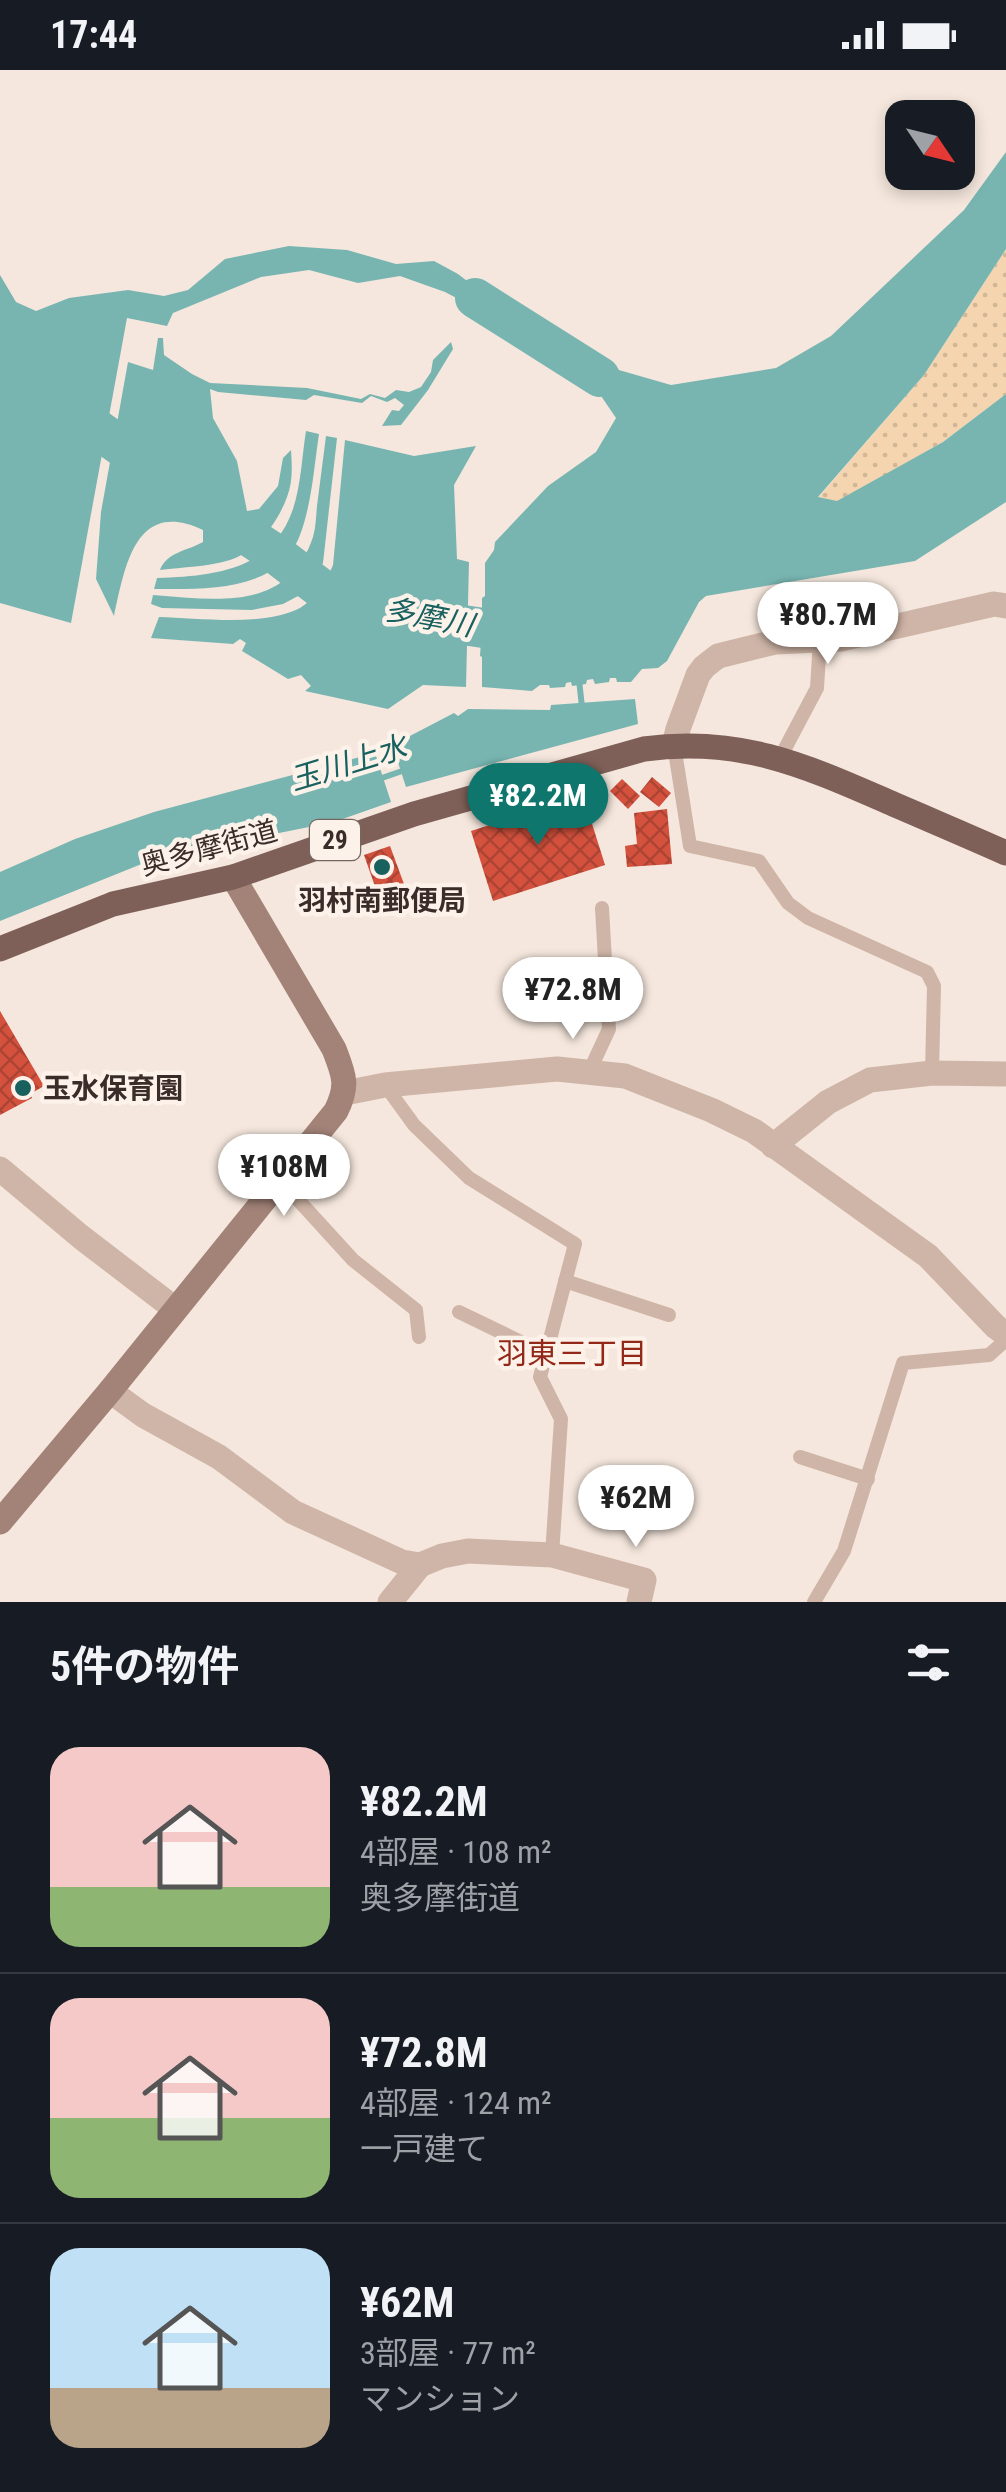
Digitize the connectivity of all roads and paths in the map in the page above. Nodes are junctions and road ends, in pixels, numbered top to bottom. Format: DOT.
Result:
graph roads {
  1 [pos="1006,606"];
  2 [pos="820,640"];
  3 [pos="674,745"];
  4 [pos="780,758"];
  5 [pos="1006,853"];
  6 [pos="233,877"];
  7 [pos="602,908"];
  8 [pos="0,948"];
  9 [pos="590,1070"];
  10 [pos="932,1073"];
  11 [pos="1006,1074"];
  12 [pos="385,1085"];
  13 [pos="344,1093"];
  14 [pos="773,1146"];
  15 [pos="0,1169"];
  16 [pos="280,1180"];
  17 [pos="565,1281"];
  18 [pos="175,1309"];
  19 [pos="458,1312"];
  20 [pos="669,1315"];
  21 [pos="420,1337"];
  22 [pos="1006,1337"];
  23 [pos="546,1354"];
  24 [pos="110,1391"];
  25 [pos="800,1457"];
  26 [pos="868,1478"];
  27 [pos="0,1522"];
  28 [pos="552,1555"];
  29 [pos="420,1564"];
  30 [pos="390,1602"];
  31 [pos="639,1602"];
  32 [pos="814,1602"];
  1 -- 2 [label="street"];
  2 -- 3 [label="street"];
  2 -- 4 [label="lane"];
  3 -- 4 [label="main road, 奥多摩街道 / 29"];
  3 -- 6 [label="main road, 奥多摩街道 / 29"];
  3 -- 10 [label="lane"];
  4 -- 5 [label="main road, 奥多摩街道 / 29"];
  6 -- 8 [label="main road, 奥多摩街道 / 29"];
  6 -- 13 [label="main road"];
  7 -- 9 [label="lane"];
  9 -- 12 [label="street"];
  9 -- 14 [label="street"];
  10 -- 11 [label="street"];
  10 -- 14 [label="street"];
  12 -- 13 [label="street"];
  12 -- 17 [label="lane"];
  13 -- 16 [label="main road"];
  14 -- 22 [label="street"];
  15 -- 18 [label="street"];
  16 -- 18 [label="main road"];
  16 -- 21 [label="lane"];
  17 -- 20 [label="lane"];
  17 -- 23 [label="lane"];
  18 -- 24 [label="main road"];
  19 -- 23 [label="lane"];
  22 -- 26 [label="lane"];
  23 -- 28 [label="lane"];
  24 -- 27 [label="main road"];
  24 -- 29 [label="street"];
  25 -- 26 [label="lane"];
  26 -- 32 [label="lane"];
  28 -- 29 [label="street"];
  28 -- 31 [label="street"];
  29 -- 30 [label="street"];
}
